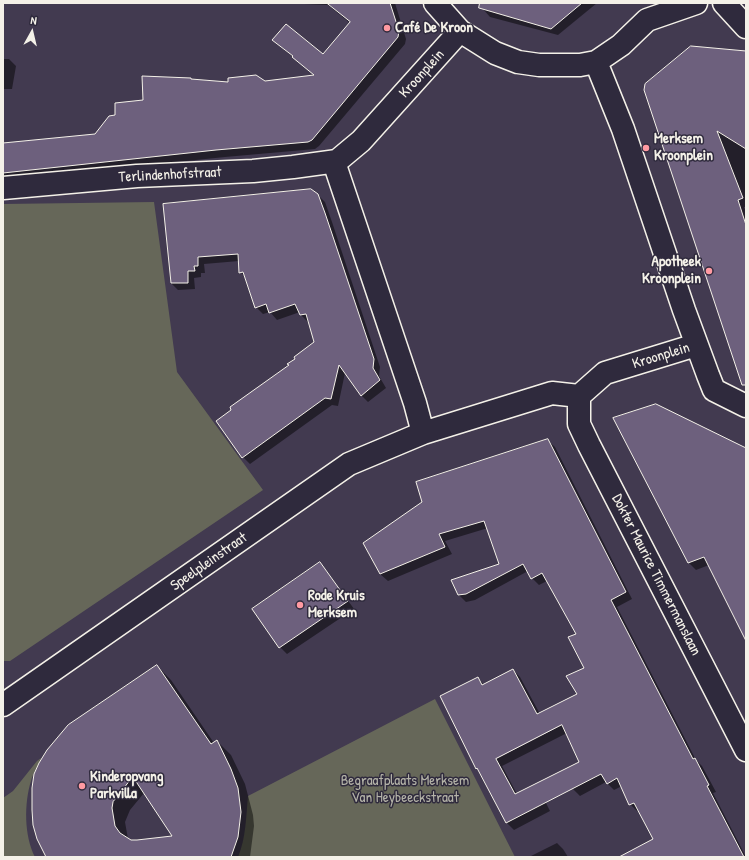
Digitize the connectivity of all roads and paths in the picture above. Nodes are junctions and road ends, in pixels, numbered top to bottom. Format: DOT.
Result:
graph roads {
  1 [pos="435,3"];
  2 [pos="696,3"];
  3 [pos="724,3"];
  4 [pos="650,12"];
  5 [pos="746,27"];
  6 [pos="460,31"];
  7 [pos="596,62"];
  8 [pos="337,161"];
  9 [pos="3,188"];
  10 [pos="696,345"];
  11 [pos="580,396"];
  12 [pos="746,406"];
  13 [pos="423,433"];
  14 [pos="3,705"];
  15 [pos="746,750"];
  1 -- 6 [label="street"];
  2 -- 4 [label="street"];
  3 -- 5 [label="street"];
  4 -- 7 [label="street"];
  6 -- 7 [label="street"];
  6 -- 8 [label="street, Kroonplein"];
  7 -- 10 [label="street, Kroonplein"];
  8 -- 9 [label="street, Terlindenhofstraat"];
  8 -- 13 [label="street"];
  10 -- 11 [label="street, Kroonplein"];
  10 -- 12 [label="street"];
  11 -- 13 [label="street"];
  11 -- 15 [label="street, Dokter Maurice Timmermanslaan"];
  13 -- 14 [label="street, Speelpleinstraat"];
}
